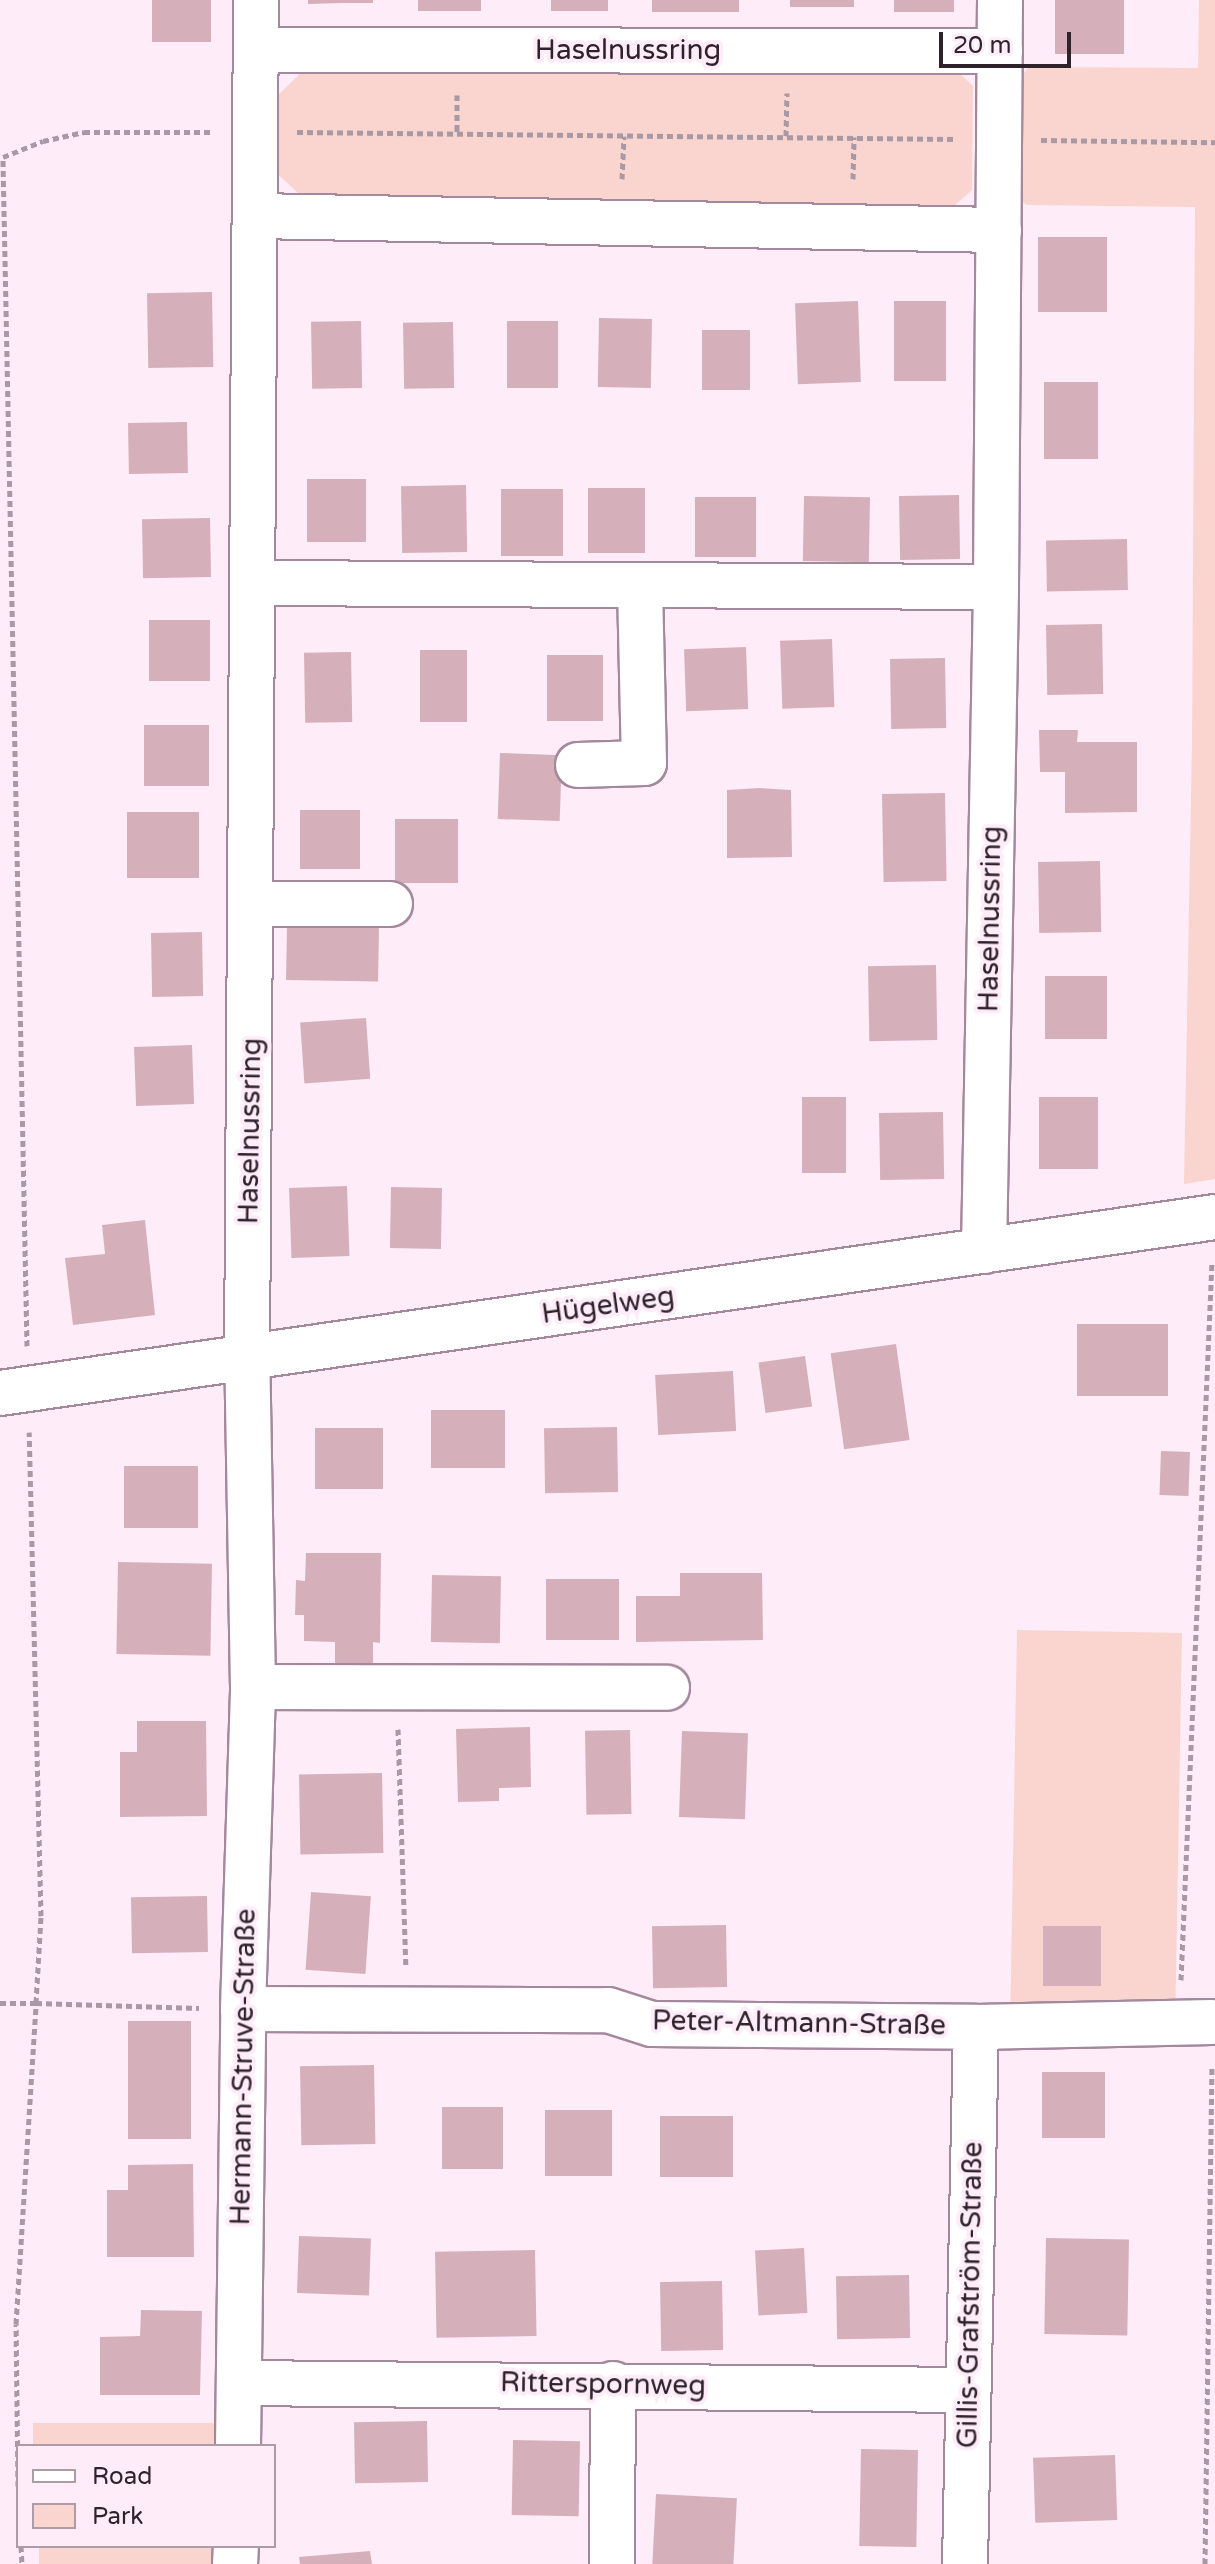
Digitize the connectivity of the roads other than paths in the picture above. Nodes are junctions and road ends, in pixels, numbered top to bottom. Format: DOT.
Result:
graph roads {
  1 [pos="256,0"];
  2 [pos="1000,0"];
  3 [pos="256,50"];
  4 [pos="1000,51"];
  5 [pos="255,216"];
  6 [pos="999,230"];
  7 [pos="254,583"];
  8 [pos="640,585"];
  9 [pos="996,587"];
  10 [pos="578,765"];
  11 [pos="252,904"];
  12 [pos="390,904"];
  13 [pos="1214,1217"];
  14 [pos="984,1251"];
  15 [pos="247,1358"];
  16 [pos="14,1392"];
  17 [pos="253,1687"];
  18 [pos="667,1688"];
  19 [pos="243,2009"];
  20 [pos="1196,2022"];
  21 [pos="976,2027"];
  22 [pos="239,2383"];
  23 [pos="613,2384"];
  24 [pos="967,2390"];
  25 [pos="238,2444"];
  26 [pos="612,2564"];
  27 [pos="965,2564"];
  1 -- 3 [label="street, Haselnussring"];
  2 -- 4 [label="street, Haselnussring"];
  3 -- 4 [label="street, Haselnussring"];
  3 -- 5 [label="street, Haselnussring"];
  4 -- 6 [label="street, Haselnussring"];
  5 -- 6 [label="street"];
  5 -- 7 [label="street, Haselnussring"];
  6 -- 9 [label="street, Haselnussring"];
  7 -- 8 [label="street"];
  7 -- 11 [label="street, Haselnussring"];
  8 -- 9 [label="street"];
  8 -- 10 [label="street"];
  9 -- 14 [label="street, Haselnussring"];
  11 -- 12 [label="street"];
  11 -- 15 [label="street, Haselnussring"];
  13 -- 14 [label="street, Hügelweg"];
  14 -- 15 [label="street, Hügelweg"];
  15 -- 16 [label="street, Hügelweg"];
  15 -- 17 [label="street, Hermann-Struve-Straße"];
  17 -- 18 [label="street"];
  17 -- 19 [label="street, Hermann-Struve-Straße"];
  19 -- 21 [label="street, Peter-Altmann-Straße"];
  19 -- 22 [label="street, Hermann-Struve-Straße"];
  20 -- 21 [label="street, Peter-Altmann-Straße"];
  21 -- 24 [label="street, Gillis-Grafström-Straße"];
  22 -- 23 [label="street, Ritterspornweg"];
  22 -- 25 [label="street, Hermann-Struve-Straße"];
  23 -- 24 [label="street, Ritterspornweg"];
  23 -- 26 [label="street"];
  24 -- 27 [label="street, Gillis-Grafström-Straße"];
}
